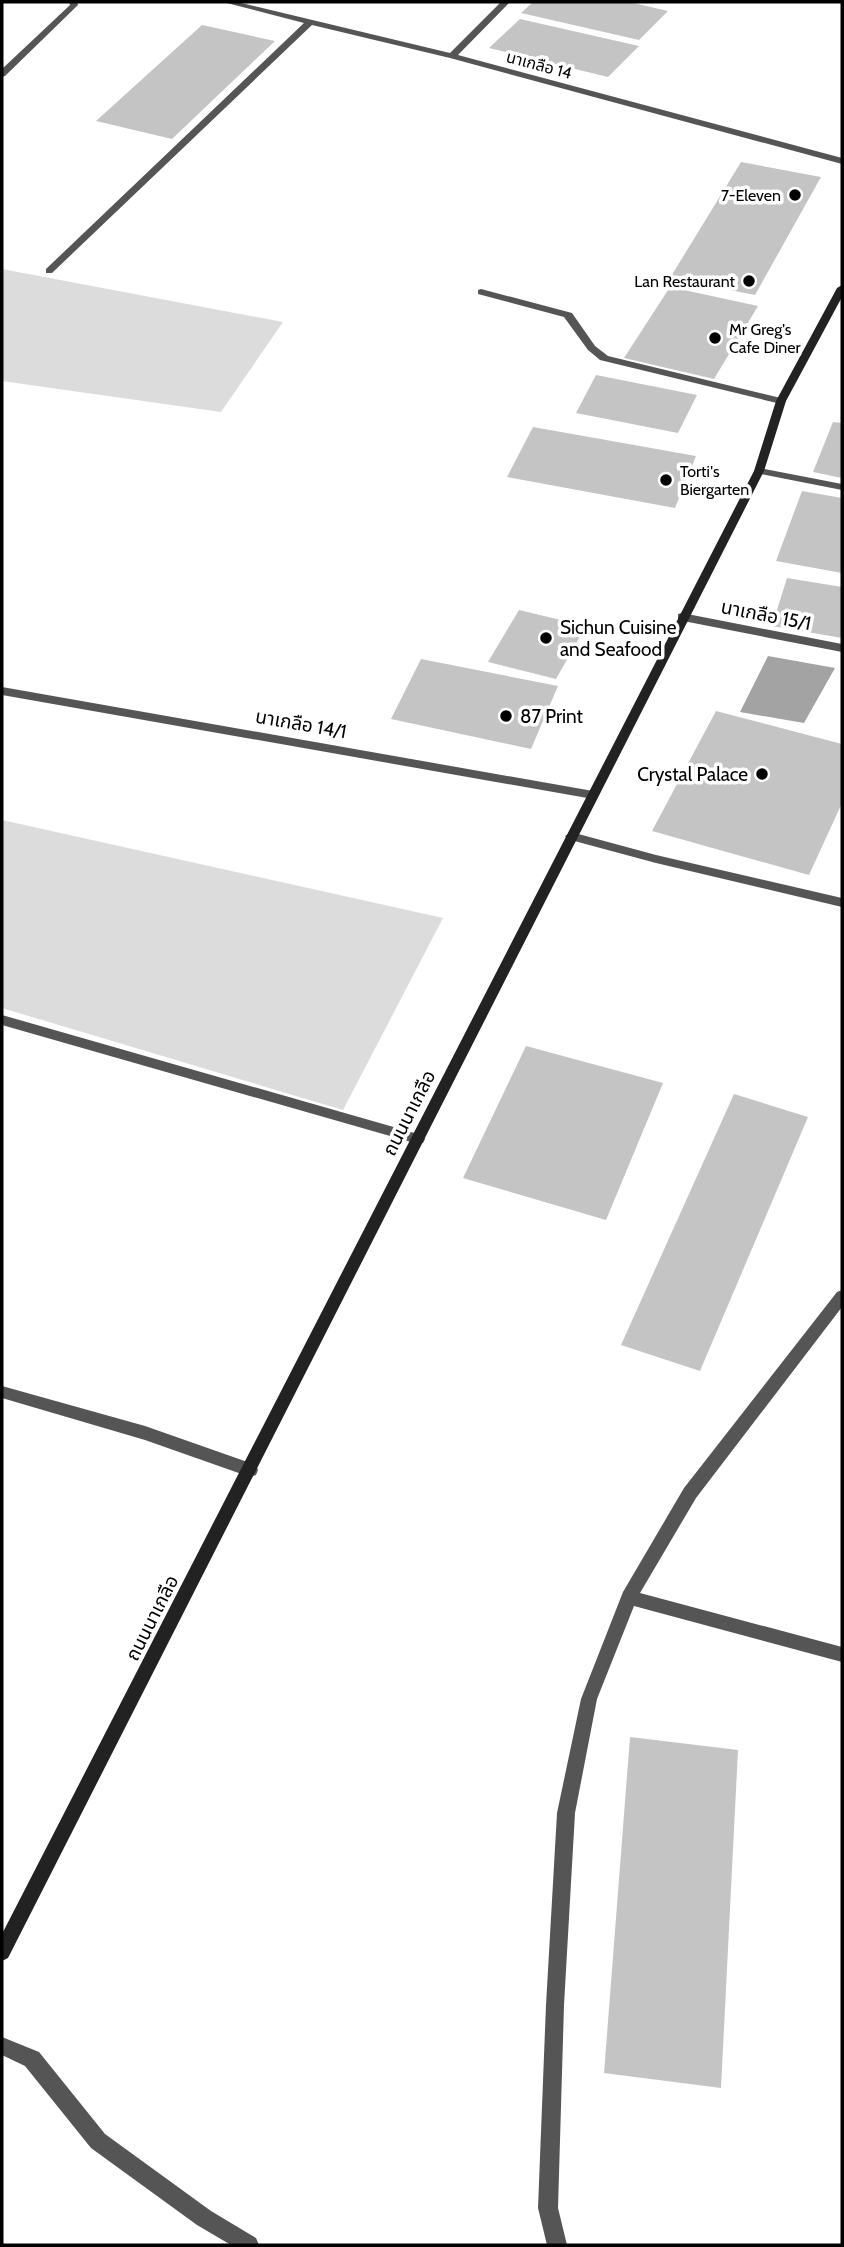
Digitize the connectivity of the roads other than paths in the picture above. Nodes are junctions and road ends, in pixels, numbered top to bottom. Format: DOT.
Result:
graph roads {
  1 [pos="73,2"];
  2 [pos="226,2"];
  3 [pos="506,2"];
  4 [pos="308,23"];
  5 [pos="452,56"];
  6 [pos="2,74"];
  7 [pos="842,161"];
  8 [pos="49,271"];
  9 [pos="842,288"];
  10 [pos="481,292"];
  11 [pos="781,401"];
  12 [pos="759,471"];
  13 [pos="842,487"];
  14 [pos="682,617"];
  15 [pos="842,648"];
  16 [pos="2,691"];
  17 [pos="593,795"];
  18 [pos="571,836"];
  19 [pos="842,902"];
  20 [pos="2,1020"];
  21 [pos="418,1139"];
  22 [pos="842,1296"];
  23 [pos="2,1392"];
  24 [pos="250,1469"];
  25 [pos="629,1597"];
  26 [pos="842,1654"];
  27 [pos="2,1952"];
  28 [pos="2,2046"];
  29 [pos="249,2245"];
  30 [pos="557,2245"];
  1 -- 6 [label="street"];
  2 -- 4 [label="street, นาเกลือ 14"];
  3 -- 5 [label="street"];
  4 -- 5 [label="street, นาเกลือ 14"];
  4 -- 8 [label="street"];
  5 -- 7 [label="street, นาเกลือ 14"];
  9 -- 11 [label="street, ถนนนาเกลือ"];
  10 -- 11 [label="street"];
  11 -- 12 [label="street, ถนนนาเกลือ"];
  12 -- 13 [label="street"];
  12 -- 14 [label="street, ถนนนาเกลือ"];
  14 -- 15 [label="street, นาเกลือ 15/1"];
  14 -- 17 [label="street, ถนนนาเกลือ"];
  16 -- 17 [label="street, นาเกลือ 14/1"];
  17 -- 18 [label="street, ถนนนาเกลือ"];
  18 -- 19 [label="street"];
  18 -- 21 [label="street, ถนนนาเกลือ"];
  20 -- 21 [label="street"];
  21 -- 24 [label="street, ถนนนาเกลือ"];
  22 -- 25 [label="street"];
  23 -- 24 [label="street"];
  24 -- 27 [label="street, ถนนนาเกลือ"];
  25 -- 26 [label="street"];
  25 -- 30 [label="street"];
  28 -- 29 [label="street"];
}
